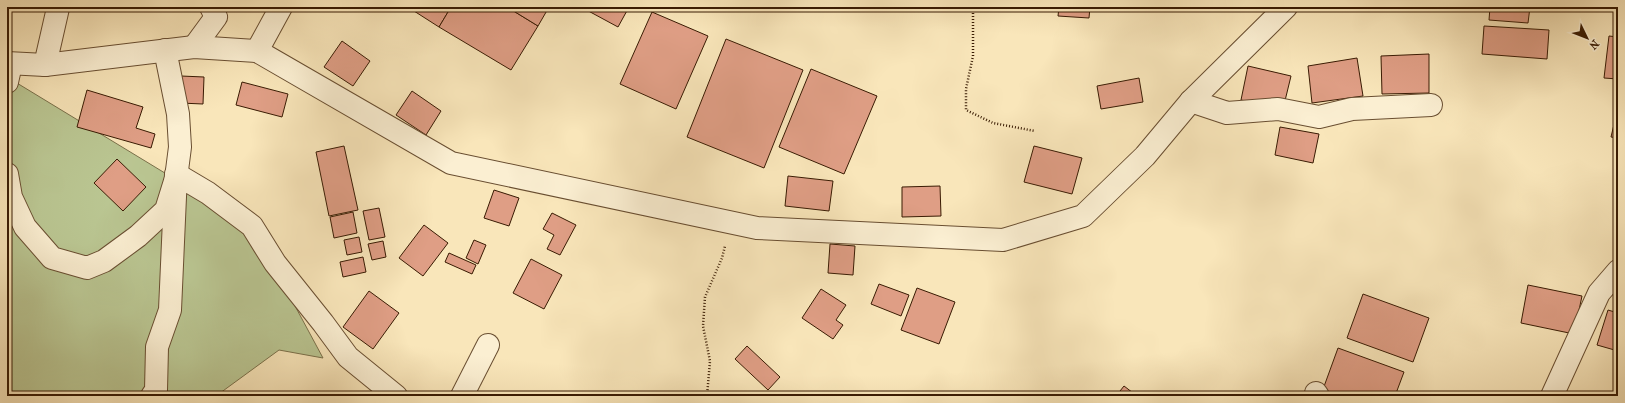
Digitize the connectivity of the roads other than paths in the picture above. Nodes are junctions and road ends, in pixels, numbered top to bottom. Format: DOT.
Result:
graph roads {
  1 [pos="57,7"];
  2 [pos="211,7"];
  3 [pos="281,7"];
  4 [pos="1277,10"];
  5 [pos="194,47"];
  6 [pos="165,50"];
  7 [pos="256,51"];
  8 [pos="45,65"];
  9 [pos="8,70"];
  10 [pos="1191,101"];
  11 [pos="1431,105"];
  12 [pos="7,174"];
  13 [pos="176,174"];
  14 [pos="1618,271"];
  15 [pos="488,345"];
  16 [pos="152,396"];
  17 [pos="396,396"];
  18 [pos="462,396"];
  19 [pos="1552,396"];
  1 -- 8 [label="street"];
  2 -- 5 [label="street"];
  3 -- 7 [label="street"];
  4 -- 10 [label="street"];
  5 -- 6 [label="street"];
  5 -- 7 [label="street"];
  6 -- 8 [label="street"];
  6 -- 13 [label="street"];
  7 -- 10 [label="street"];
  8 -- 9 [label="street"];
  10 -- 11 [label="street"];
  12 -- 13 [label="street"];
  13 -- 16 [label="street"];
  13 -- 17 [label="street"];
  14 -- 19 [label="street"];
  15 -- 18 [label="street"];
}
